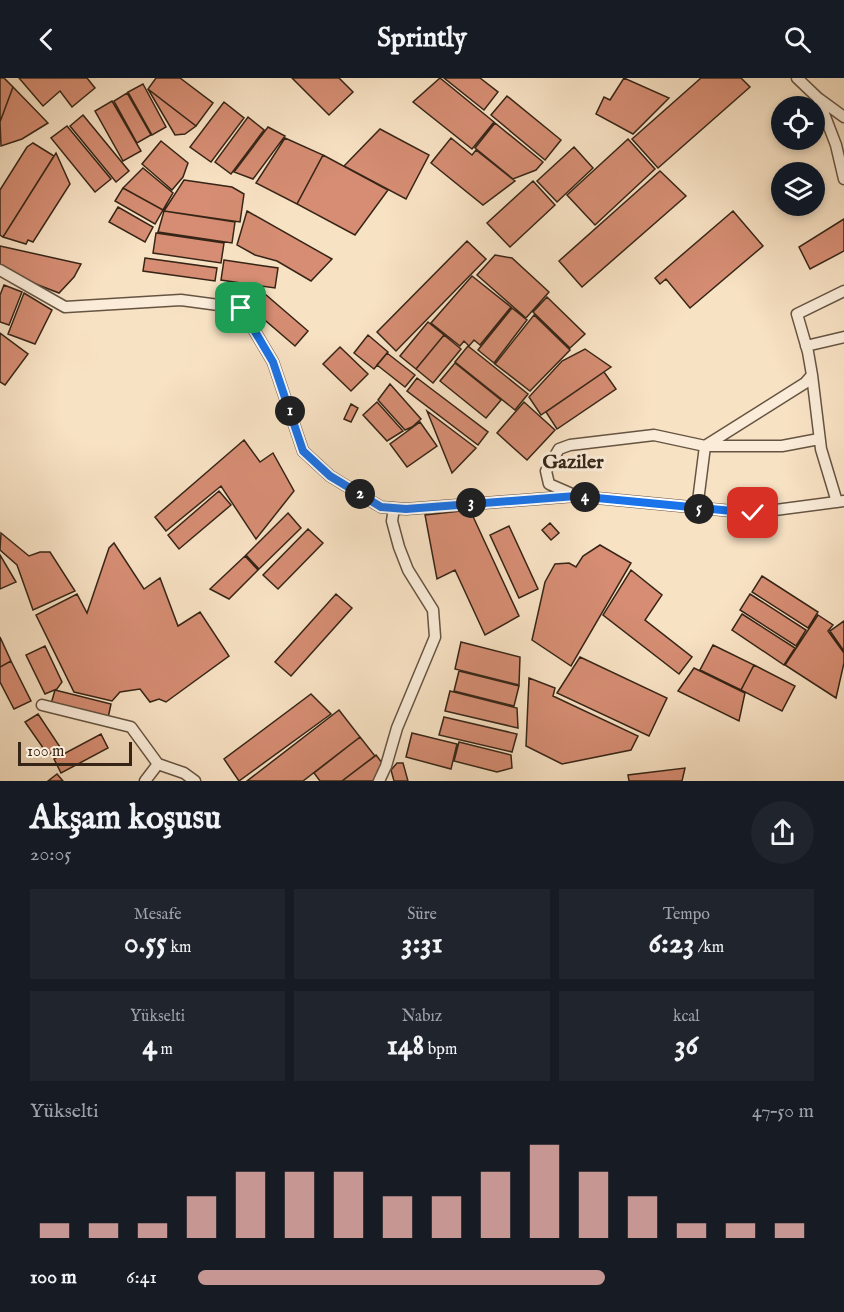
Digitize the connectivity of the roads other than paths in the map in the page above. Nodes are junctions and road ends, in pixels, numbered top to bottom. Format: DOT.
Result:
graph roads {
  1 [pos="797,78"];
  2 [pos="816,96"];
  3 [pos="825,103"];
  4 [pos="825,116"];
  5 [pos="844,117"];
  6 [pos="844,179"];
  7 [pos="0,270"];
  8 [pos="844,291"];
  9 [pos="844,337"];
  10 [pos="806,346"];
  11 [pos="812,375"];
  12 [pos="819,439"];
  13 [pos="705,446"];
  14 [pos="576,496"];
  15 [pos="840,502"];
  16 [pos="394,508"];
  17 [pos="697,509"];
  18 [pos="42,705"];
  19 [pos="158,764"];
  20 [pos="145,781"];
  21 [pos="195,781"];
  22 [pos="379,781"];
  1 -- 2 [label="street"];
  3 -- 5 [label="street"];
  4 -- 6 [label="street"];
  7 -- 16 [label="street"];
  8 -- 10 [label="street"];
  9 -- 10 [label="street"];
  10 -- 11 [label="street"];
  11 -- 12 [label="street"];
  11 -- 13 [label="street"];
  12 -- 13 [label="street"];
  12 -- 15 [label="street"];
  13 -- 14 [label="street"];
  13 -- 17 [label="street"];
  14 -- 16 [label="street"];
  14 -- 17 [label="street"];
  15 -- 17 [label="street"];
  16 -- 22 [label="street"];
  18 -- 19 [label="street"];
  19 -- 20 [label="street"];
  19 -- 21 [label="street"];
}
